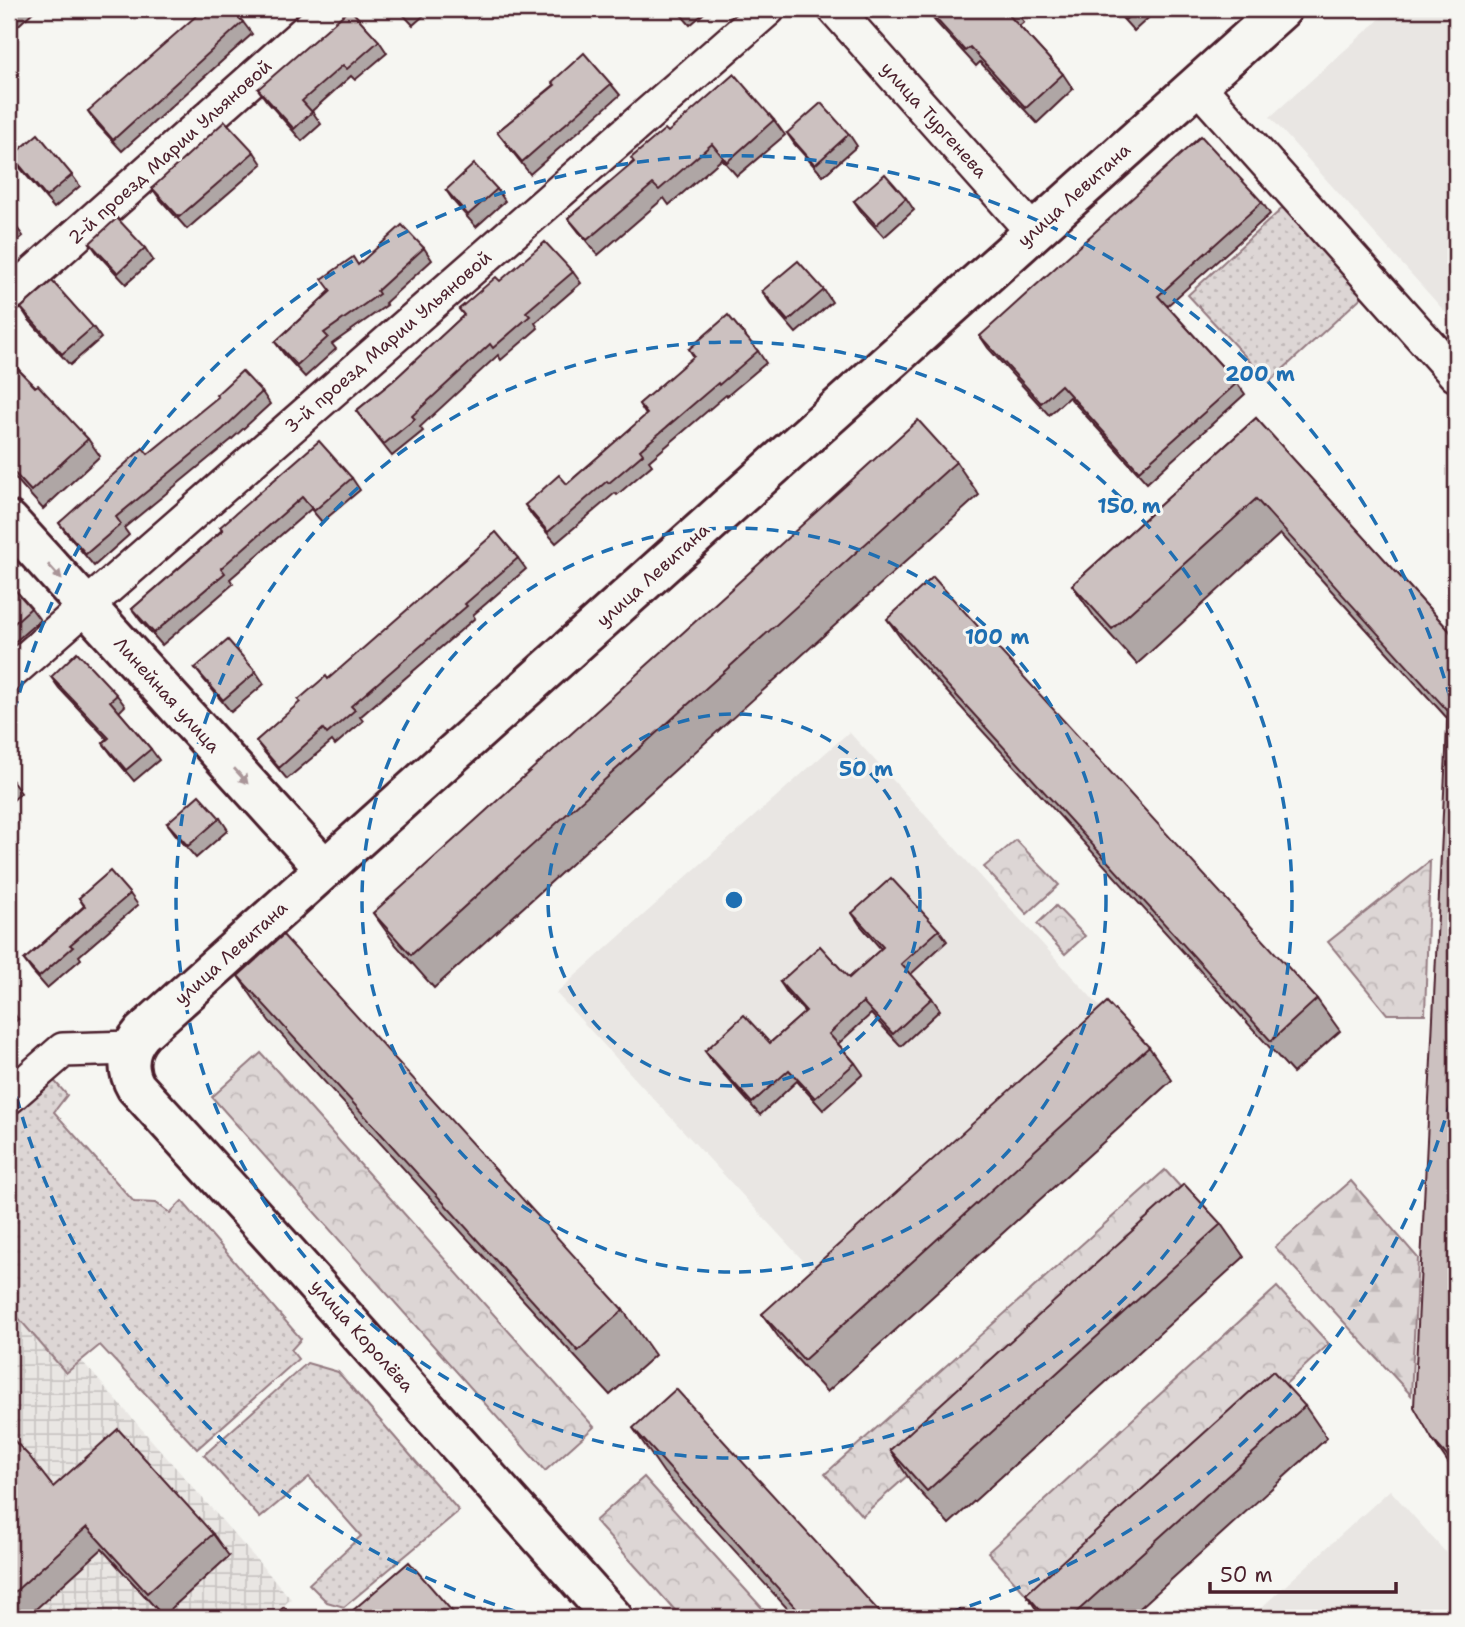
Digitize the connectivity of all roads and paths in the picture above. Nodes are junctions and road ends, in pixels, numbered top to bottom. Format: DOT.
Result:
graph roads {
  1 [pos="331,9"];
  2 [pos="768,9"];
  3 [pos="835,9"];
  4 [pos="1282,9"];
  5 [pos="1197,85"];
  6 [pos="1033,232"];
  7 [pos="9,295"];
  8 [pos="1456,375"];
  9 [pos="9,521"];
  10 [pos="86,607"];
  11 [pos="9,674"];
  12 [pos="325,869"];
  13 [pos="132,1048"];
  14 [pos="9,1097"];
  15 [pos="613,1618"];
  1 -- 7 [label="street, 2-й проезд Марии Ульяновой"];
  2 -- 10 [label="street, 3-й проезд Марии Ульяновой"];
  3 -- 6 [label="street, улица Тургенева"];
  4 -- 5 [label="main road, улица Левитана"];
  5 -- 6 [label="main road, улица Левитана"];
  5 -- 8 [label="street"];
  6 -- 12 [label="main road, улица Левитана"];
  9 -- 10 [label="main road, Линейная улица, one-way"];
  10 -- 11 [label="street, 3-й проезд Марии Ульяновой"];
  10 -- 12 [label="main road, Линейная улица, one-way"];
  12 -- 13 [label="main road, улица Левитана"];
  13 -- 14 [label="street"];
  13 -- 15 [label="main road, улица Королёва"];
}
